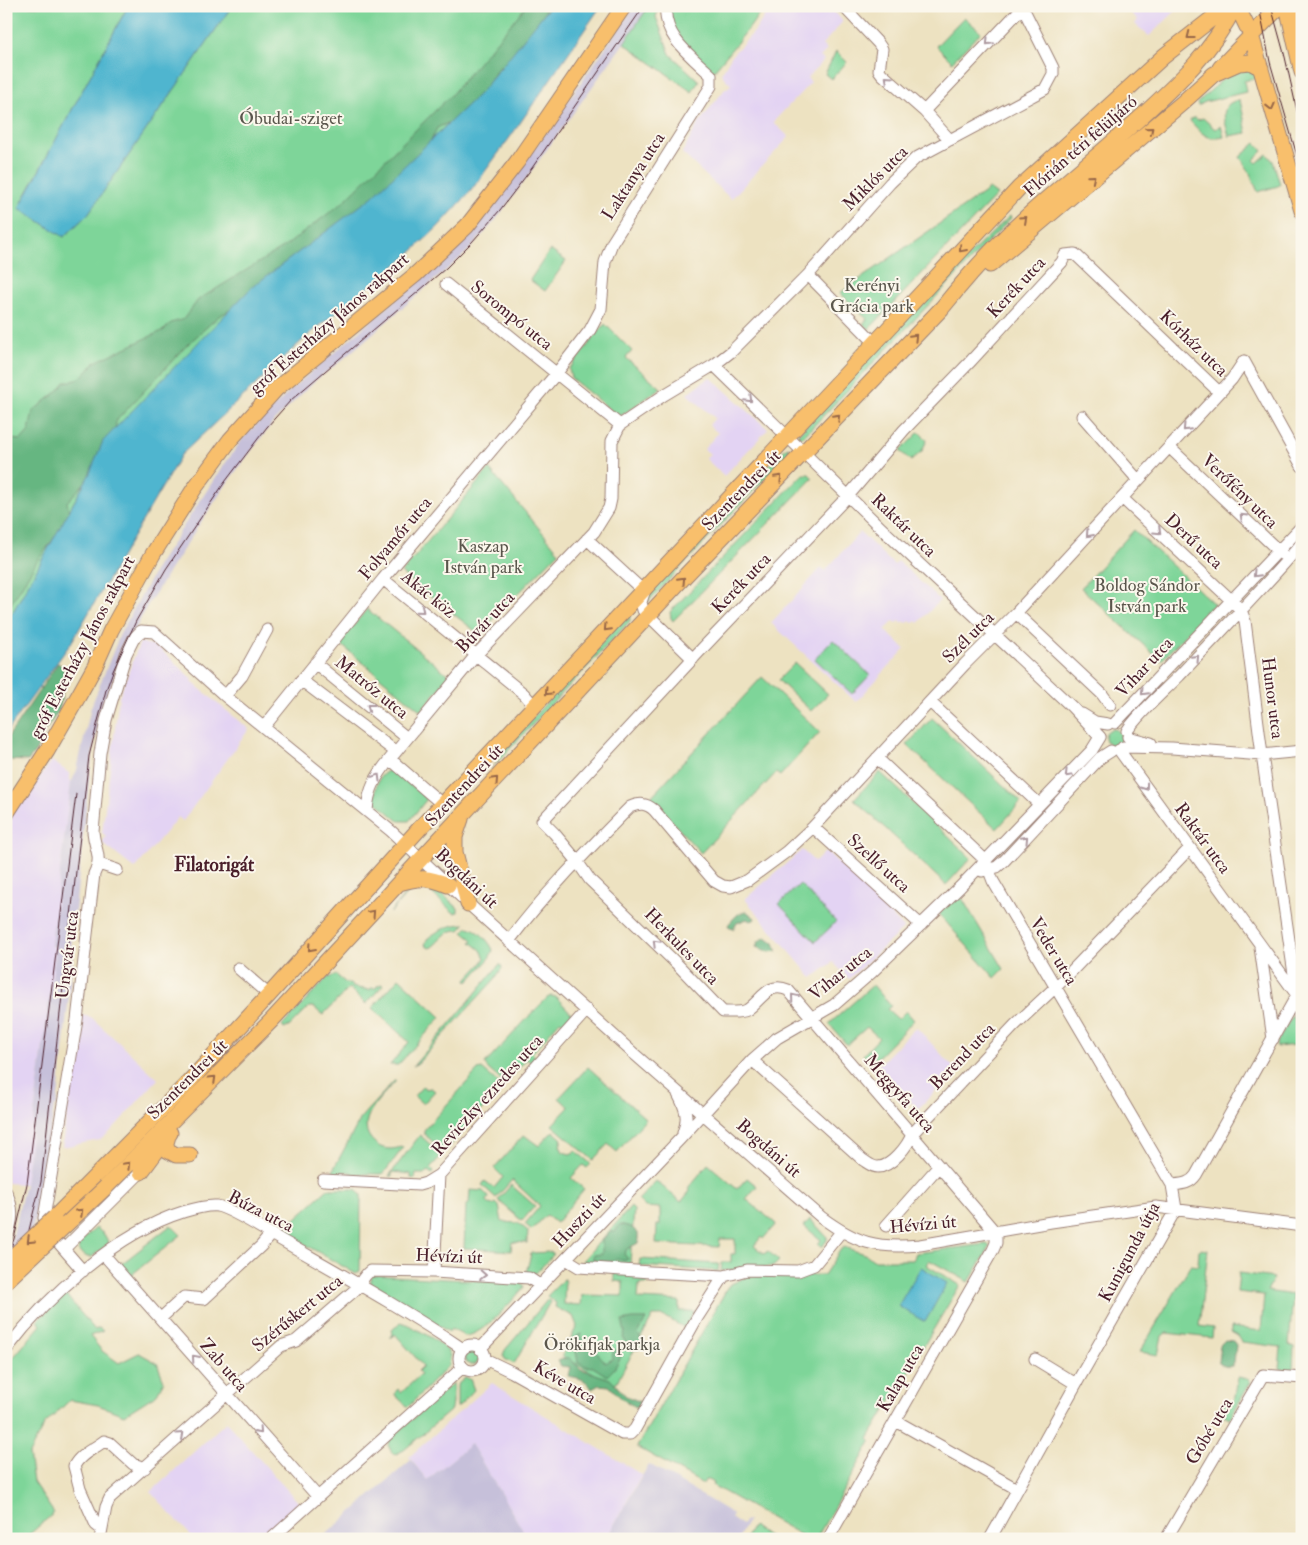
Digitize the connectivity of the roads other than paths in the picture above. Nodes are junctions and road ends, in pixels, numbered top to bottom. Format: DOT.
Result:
graph roads {
  1 [pos="624,6"];
  2 [pos="666,6"];
  3 [pos="843,6"];
  4 [pos="1228,6"];
  5 [pos="1236,6"];
  6 [pos="1300,6"];
  7 [pos="1022,7"];
  8 [pos="1280,7"];
  9 [pos="1251,35"];
  10 [pos="1302,38"];
  11 [pos="1301,64"];
  12 [pos="1261,68"];
  13 [pos="1214,74"];
  14 [pos="924,111"];
  15 [pos="950,140"];
  16 [pos="1299,192"];
  17 [pos="1302,211"];
  18 [pos="1070,253"];
  19 [pos="808,275"];
  20 [pos="446,284"];
  21 [pos="942,308"];
  22 [pos="876,343"];
  23 [pos="714,365"];
  24 [pos="556,374"];
  25 [pos="1219,392"];
  26 [pos="1082,416"];
  27 [pos="620,426"];
  28 [pos="787,436"];
  29 [pos="1169,447"];
  30 [pos="803,452"];
  31 [pos="1302,466"];
  32 [pos="1138,480"];
  33 [pos="848,496"];
  34 [pos="1122,498"];
  35 [pos="1302,526"];
  36 [pos="587,539"];
  37 [pos="1302,543"];
  38 [pos="1278,551"];
  39 [pos="1288,560"];
  40 [pos="383,579"];
  41 [pos="648,585"];
  42 [pos="1231,600"];
  43 [pos="1241,610"];
  44 [pos="1016,613"];
  45 [pos="648,616"];
  46 [pos="267,630"];
  47 [pos="136,634"];
  48 [pos="996,635"];
  49 [pos="477,654"];
  50 [pos="693,658"];
  51 [pos="315,663"];
  52 [pos="302,680"];
  53 [pos="226,696"];
  54 [pos="930,702"];
  55 [pos="1110,705"];
  56 [pos="1072,708"];
  57 [pos="528,714"];
  58 [pos="1111,724"];
  59 [pos="264,727"];
  60 [pos="1100,737"];
  61 [pos="407,738"];
  62 [pos="1122,743"];
  63 [pos="1302,751"];
  64 [pos="1262,755"];
  65 [pos="393,756"];
  66 [pos="877,758"];
  67 [pos="442,804"];
  68 [pos="1039,804"];
  69 [pos="367,811"];
  70 [pos="6,814"];
  71 [pos="462,816"];
  72 [pos="814,827"];
  73 [pos="405,843"];
  74 [pos="1189,849"];
  75 [pos="421,859"];
  76 [pos="577,861"];
  77 [pos="99,864"];
  78 [pos="987,865"];
  79 [pos="118,870"];
  80 [pos="399,883"];
  81 [pos="448,885"];
  82 [pos="468,904"];
  83 [pos="921,926"];
  84 [pos="509,941"];
  85 [pos="1260,945"];
  86 [pos="238,968"];
  87 [pos="772,988"];
  88 [pos="1055,988"];
  89 [pos="1299,994"];
  90 [pos="269,995"];
  91 [pos="587,1010"];
  92 [pos="811,1018"];
  93 [pos="1302,1029"];
  94 [pos="1273,1039"];
  95 [pos="752,1060"];
  96 [pos="676,1089"];
  97 [pos="182,1110"];
  98 [pos="704,1114"];
  99 [pos="912,1134"];
  100 [pos="168,1136"];
  101 [pos="680,1139"];
  102 [pos="190,1155"];
  103 [pos="939,1166"];
  104 [pos="140,1172"];
  105 [pos="438,1175"];
  106 [pos="323,1180"];
  107 [pos="1172,1185"];
  108 [pos="6,1192"];
  109 [pos="1176,1209"];
  110 [pos="886,1226"];
  111 [pos="1302,1226"];
  112 [pos="841,1232"];
  113 [pos="996,1233"];
  114 [pos="271,1234"];
  115 [pos="6,1238"];
  116 [pos="64,1249"];
  117 [pos="104,1255"];
  118 [pos="566,1259"];
  119 [pos="6,1263"];
  120 [pos="83,1271"];
  121 [pos="434,1272"];
  122 [pos="724,1276"];
  123 [pos="6,1281"];
  124 [pos="360,1285"];
  125 [pos="541,1286"];
  126 [pos="161,1318"];
  127 [pos="463,1349"];
  128 [pos="6,1350"];
  129 [pos="483,1354"];
  130 [pos="1035,1359"];
  131 [pos="463,1367"];
  132 [pos="1302,1378"];
  133 [pos="1076,1384"];
  134 [pos="226,1395"];
  135 [pos="896,1421"];
  136 [pos="145,1468"];
  137 [pos="1018,1489"];
  138 [pos="318,1497"];
  139 [pos="101,1534"];
  140 [pos="271,1539"];
  141 [pos="828,1539"];
  142 [pos="990,1539"];
  143 [pos="1166,1539"];
  1 -- 70 [label="main road, gróf Esterházy János rakpart"];
  2 -- 24 [label="street, Laktanya utca"];
  14 -- 3 [label="street, one-way"];
  4 -- 22 [label="main road, Szentendrei út, one-way"];
  5 -- 9 [label="main road"];
  21 -- 5 [label="main road, Flórián téri felüljáró, one-way"];
  6 -- 10 [label="main road"];
  7 -- 14 [label="street, one-way"];
  7 -- 15 [label="street, Miklós utca"];
  8 -- 9 [label="main road"];
  8 -- 11 [label="main road"];
  9 -- 12 [label="main road"];
  9 -- 13 [label="main road"];
  12 -- 13 [label="main road"];
  12 -- 16 [label="main road, one-way"];
  21 -- 13 [label="main road, one-way"];
  14 -- 15 [label="street"];
  15 -- 19 [label="street, Miklós utca"];
  16 -- 17 [label="main road"];
  18 -- 25 [label="street, Kórház utca"];
  18 -- 33 [label="street, Kerék utca"];
  19 -- 22 [label="street"];
  19 -- 23 [label="street, Miklós utca"];
  20 -- 24 [label="street, Sorompó utca"];
  30 -- 21 [label="main road, Szentendrei út, one-way"];
  22 -- 28 [label="main road, Szentendrei út"];
  23 -- 27 [label="street, Miklós utca"];
  23 -- 28 [label="street, Raktár utca, one-way"];
  24 -- 27 [label="street, Sorompó utca"];
  24 -- 40 [label="street, Folyamőr utca"];
  25 -- 29 [label="street, Szél utca, one-way"];
  25 -- 31 [label="street, Kórház utca"];
  26 -- 32 [label="street"];
  27 -- 36 [label="street, Búvár utca"];
  28 -- 30 [label="street, Raktár utca"];
  28 -- 41 [label="main road, Szentendrei út"];
  29 -- 32 [label="street, Szél utca"];
  38 -- 29 [label="street, Verőfény utca, one-way"];
  30 -- 33 [label="street, Raktár utca"];
  45 -- 30 [label="main road, Szentendrei út, one-way"];
  32 -- 34 [label="street, Szél utca"];
  33 -- 48 [label="street, Raktár utca"];
  33 -- 50 [label="street, Kerék utca"];
  34 -- 42 [label="street, Derű utca, one-way"];
  34 -- 44 [label="street, Szél utca, one-way"];
  35 -- 38 [label="street, Vihar utca"];
  36 -- 41 [label="street"];
  36 -- 49 [label="street, Búvár utca"];
  37 -- 39 [label="street, Vihar utca"];
  38 -- 39 [label="street, Verőfény utca"];
  38 -- 42 [label="street, Vihar utca, one-way"];
  39 -- 43 [label="street, Vihar utca"];
  40 -- 49 [label="street, Akác köz, one-way"];
  40 -- 51 [label="street, Folyamőr utca"];
  41 -- 45 [label="street"];
  41 -- 57 [label="main road, Szentendrei út, one-way"];
  42 -- 43 [label="street, Derű utca"];
  42 -- 58 [label="street, Vihar utca, one-way"];
  62 -- 43 [label="street, Vihar utca, one-way"];
  43 -- 64 [label="street, Hunor utca"];
  44 -- 48 [label="street, Szél utca"];
  44 -- 55 [label="street"];
  45 -- 50 [label="street"];
  71 -- 45 [label="main road, Szentendrei út, one-way"];
  46 -- 53 [label="street"];
  47 -- 53 [label="street, Bogdáni út"];
  47 -- 77 [label="street, Ungvár utca"];
  48 -- 54 [label="street, Szél utca"];
  48 -- 56 [label="street, Raktár utca"];
  49 -- 57 [label="street, Akác köz"];
  49 -- 61 [label="street, Búvár utca"];
  50 -- 76 [label="street, Kerék utca"];
  51 -- 52 [label="street, Folyamőr utca"];
  61 -- 51 [label="street, Matróz utca, one-way"];
  52 -- 59 [label="street, Folyamőr utca"];
  52 -- 65 [label="street"];
  53 -- 59 [label="street, Bogdáni út"];
  54 -- 66 [label="street, Szél utca"];
  54 -- 68 [label="street"];
  56 -- 58 [label="street, Raktár utca"];
  56 -- 60 [label="street, Raktár utca"];
  57 -- 67 [label="main road, Szentendrei út"];
  58 -- 60 [label="street"];
  58 -- 62 [label="street"];
  59 -- 69 [label="street, Bogdáni út"];
  60 -- 62 [label="street"];
  60 -- 68 [label="street, one-way"];
  61 -- 65 [label="street, Búvár utca"];
  62 -- 64 [label="street"];
  62 -- 74 [label="street, Raktár utca, one-way"];
  78 -- 62 [label="street, Vihar utca, one-way"];
  63 -- 64 [label="street"];
  64 -- 89 [label="street, Hunor utca"];
  65 -- 67 [label="street"];
  69 -- 65 [label="street, Búvár utca, one-way"];
  66 -- 72 [label="street, Szél utca"];
  66 -- 78 [label="street, Veder utca"];
  67 -- 73 [label="main road, Szentendrei út"];
  68 -- 78 [label="street"];
  69 -- 73 [label="street, Bogdáni út"];
  71 -- 75 [label="main road, Szentendrei út"];
  71 -- 82 [label="main road"];
  72 -- 76 [label="street, Szél utca"];
  72 -- 83 [label="street, Szellő utca"];
  73 -- 75 [label="street, Bogdáni út"];
  73 -- 90 [label="main road, Szentendrei út, one-way"];
  74 -- 85 [label="street, Raktár utca"];
  74 -- 88 [label="street, Berend utca"];
  75 -- 80 [label="main road, Szentendrei út"];
  75 -- 81 [label="street, Bogdáni út"];
  76 -- 84 [label="street"];
  87 -- 76 [label="street, Herkules utca, one-way"];
  77 -- 79 [label="street"];
  77 -- 116 [label="street, Ungvár utca"];
  78 -- 83 [label="street, Vihar utca"];
  78 -- 88 [label="street, Veder utca"];
  80 -- 81 [label="main road"];
  97 -- 80 [label="main road, Szentendrei út, one-way"];
  81 -- 82 [label="street, Bogdáni út"];
  82 -- 84 [label="street, Bogdáni út"];
  83 -- 92 [label="street, Vihar utca"];
  84 -- 91 [label="street, Bogdáni út"];
  85 -- 89 [label="street, Raktár utca"];
  85 -- 94 [label="street, Raktár utca"];
  86 -- 90 [label="street"];
  92 -- 87 [label="street, Meggyfa utca, one-way"];
  88 -- 99 [label="street, Berend utca"];
  88 -- 107 [label="street, Veder utca"];
  89 -- 93 [label="street, Hunor utca"];
  89 -- 94 [label="street, Kunigunda útja"];
  90 -- 119 [label="main road, Szentendrei út, one-way, bridge"];
  91 -- 96 [label="street, Bogdáni út"];
  91 -- 105 [label="street, Reviczky ezredes utca"];
  92 -- 95 [label="street, Vihar utca"];
  92 -- 99 [label="street, Meggyfa utca"];
  94 -- 107 [label="street, Kunigunda útja"];
  95 -- 98 [label="street, Vihar utca"];
  95 -- 99 [label="street, Berend utca"];
  96 -- 98 [label="street, Bogdáni út"];
  96 -- 101 [label="street, Bogdáni út"];
  97 -- 100 [label="main road"];
  123 -- 97 [label="main road, Szentendrei út, one-way, bridge"];
  98 -- 101 [label="street, Huszti út"];
  98 -- 112 [label="street, Bogdáni út"];
  99 -- 103 [label="street, Meggyfa utca"];
  100 -- 102 [label="main road"];
  100 -- 104 [label="main road"];
  101 -- 118 [label="street, Huszti út"];
  103 -- 110 [label="street"];
  103 -- 113 [label="street, Meggyfa utca"];
  104 -- 116 [label="street"];
  105 -- 106 [label="street"];
  105 -- 121 [label="street, Reviczky ezredes utca"];
  107 -- 109 [label="street, Kunigunda útja"];
  108 -- 115 [label="street"];
  109 -- 111 [label="street, Hévízi út"];
  109 -- 113 [label="street, Hévízi út"];
  109 -- 133 [label="street, Kunigunda útja"];
  112 -- 113 [label="street, Hévízi út"];
  112 -- 122 [label="street"];
  113 -- 135 [label="street, Kalap utca"];
  114 -- 117 [label="street, Búza utca"];
  114 -- 124 [label="street, Búza utca"];
  114 -- 126 [label="street"];
  116 -- 120 [label="street, Ungvár utca"];
  117 -- 120 [label="street, Búza utca"];
  117 -- 126 [label="street, Zab utca"];
  118 -- 122 [label="street"];
  118 -- 125 [label="street, Huszti út"];
  120 -- 128 [label="street, Búza utca"];
  121 -- 124 [label="street, Hévízi út"];
  121 -- 125 [label="street, Hévízi út, one-way"];
  122 -- 129 [label="street, Kéve utca"];
  124 -- 127 [label="street, Búza utca"];
  124 -- 134 [label="street, Szérűskert utca"];
  125 -- 129 [label="street, Huszti út"];
  134 -- 126 [label="street, Zab utca, one-way"];
  127 -- 129 [label="street"];
  127 -- 131 [label="street"];
  129 -- 131 [label="street"];
  130 -- 133 [label="street"];
  131 -- 138 [label="street"];
  132 -- 143 [label="street, Góbé utca"];
  133 -- 137 [label="street, Kunigunda útja"];
  136 -- 134 [label="street, Szérűskert utca, one-way"];
  134 -- 138 [label="street, Zab utca, one-way"];
  135 -- 137 [label="street"];
  135 -- 141 [label="street, Kalap utca"];
  136 -- 139 [label="street, Szérűskert utca"];
  136 -- 139 [label="street, Szérűskert utca"];
  137 -- 142 [label="street, Kunigunda útja"];
  138 -- 140 [label="street"];
}
